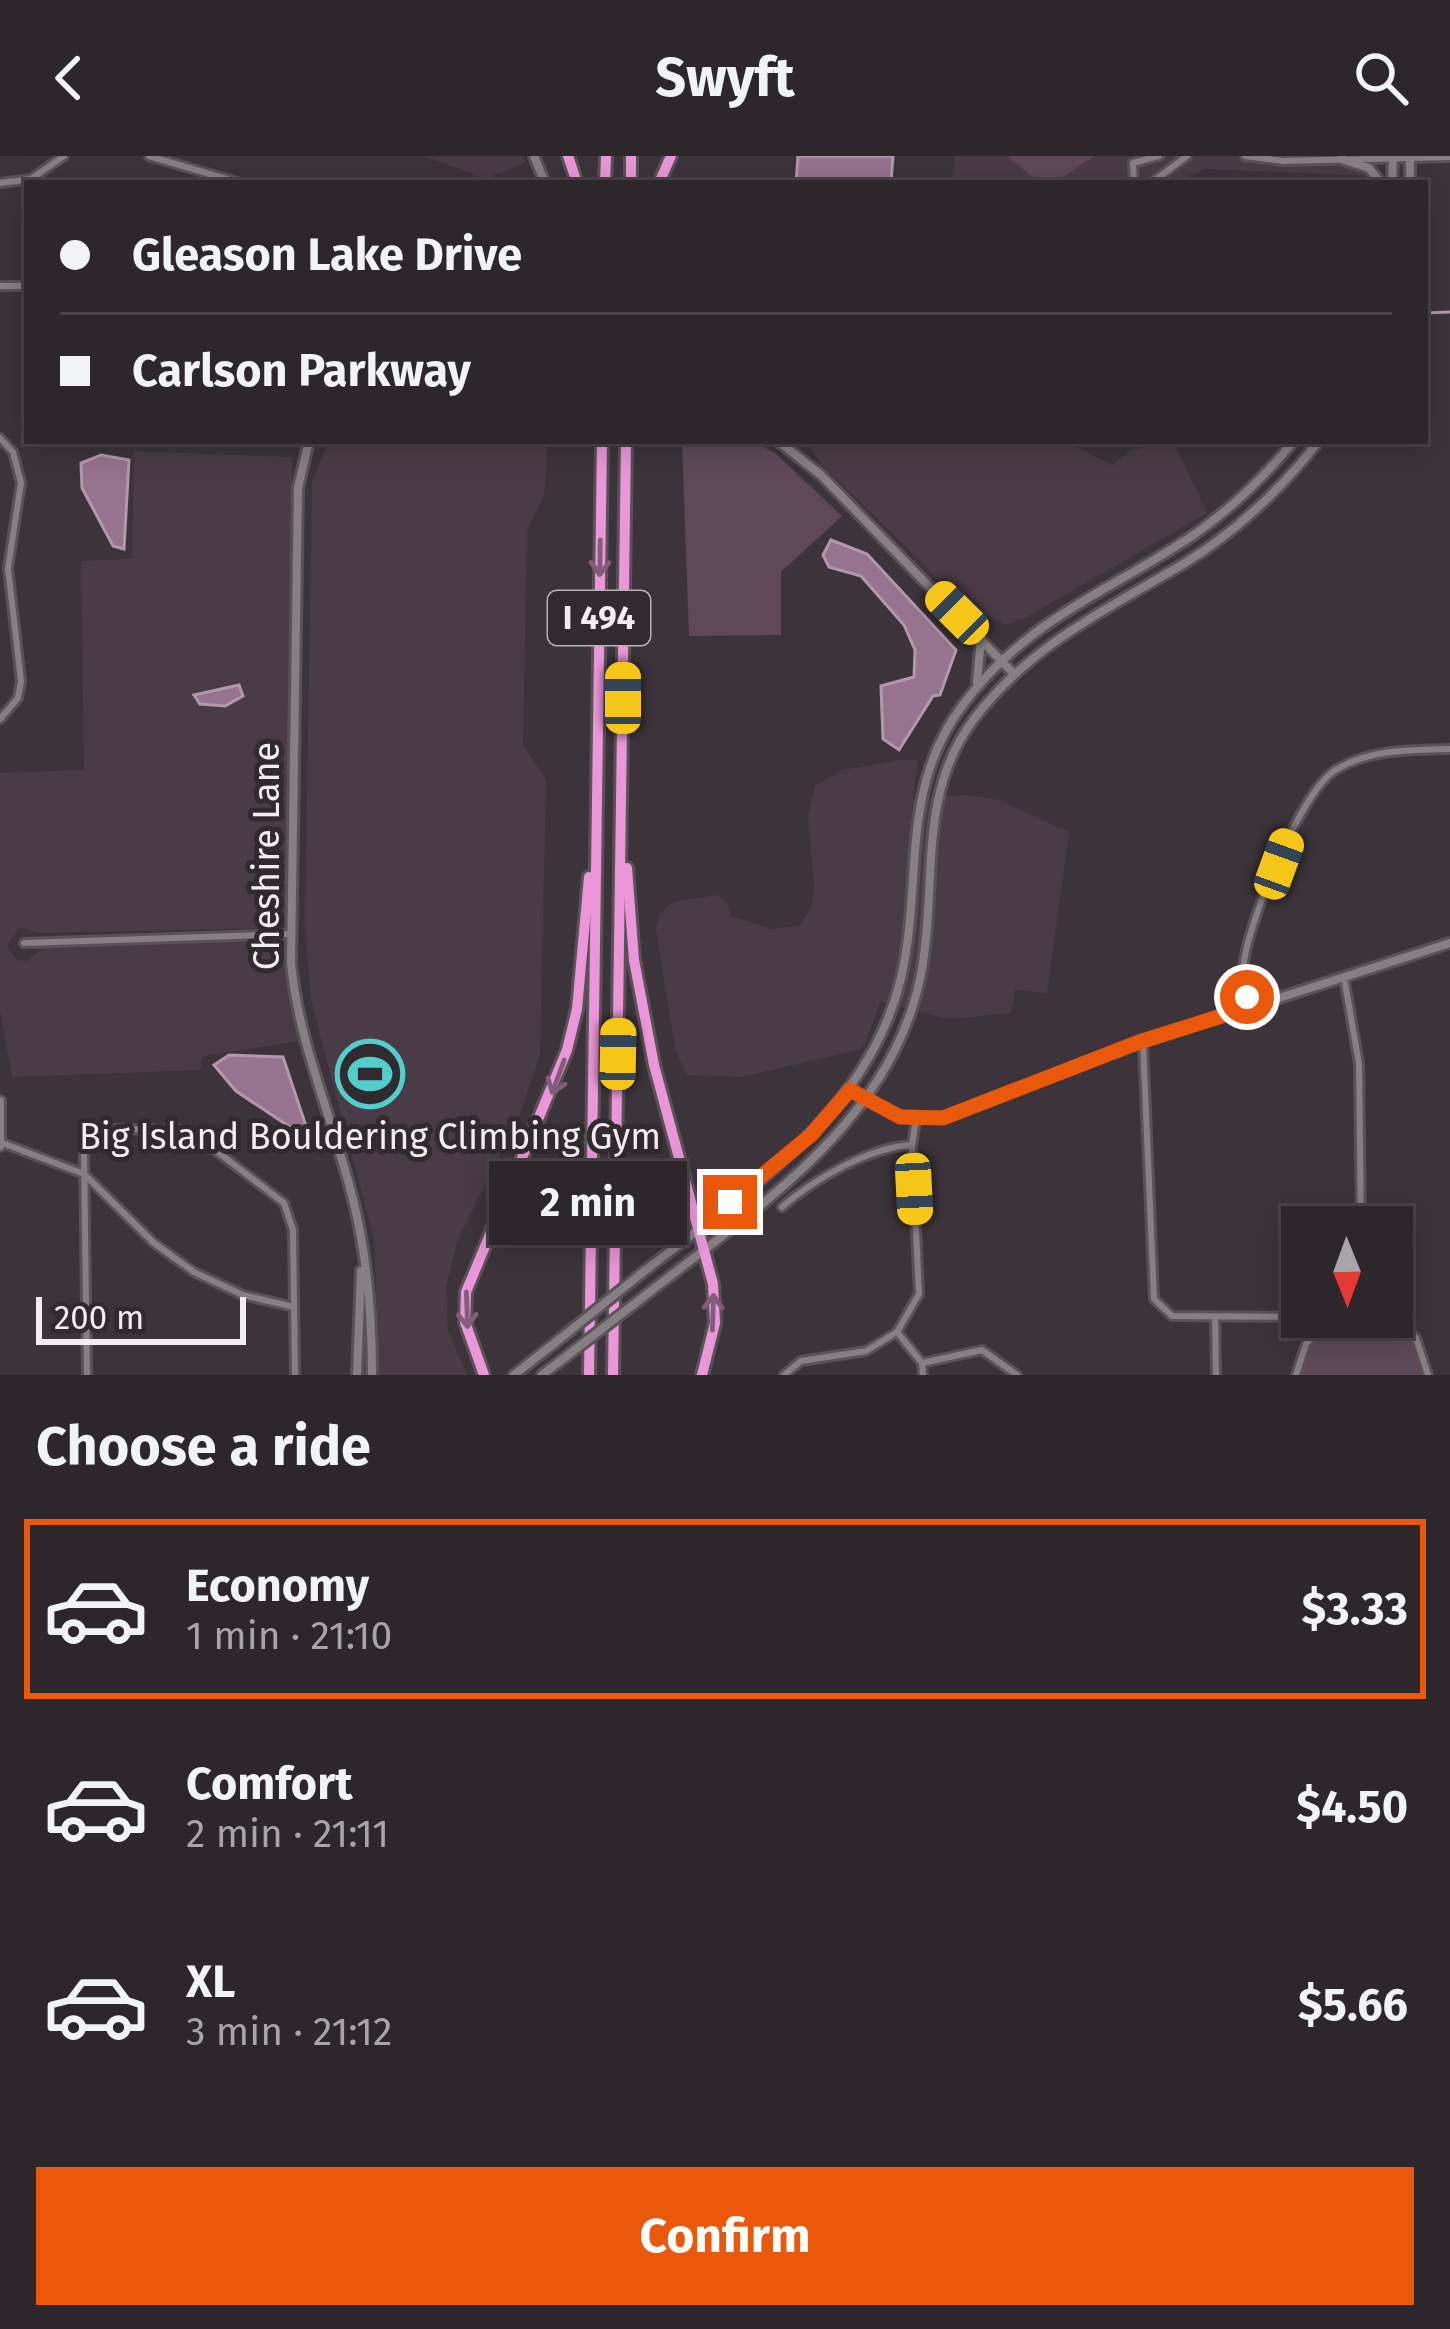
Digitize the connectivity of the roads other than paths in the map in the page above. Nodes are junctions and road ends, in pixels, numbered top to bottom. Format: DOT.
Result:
graph roads {
  1 [pos="64,156"];
  2 [pos="149,156"];
  3 [pos="1159,156"];
  4 [pos="1187,156"];
  5 [pos="1245,156"];
  6 [pos="1393,157"];
  7 [pos="1410,157"];
  8 [pos="1450,157"];
  9 [pos="1341,159"];
  10 [pos="1151,162"];
  11 [pos="1160,172"];
  12 [pos="230,180"];
  13 [pos="1133,180"];
  14 [pos="1153,180"];
  15 [pos="1379,180"];
  16 [pos="0,183"];
  17 [pos="0,438"];
  18 [pos="308,444"];
  19 [pos="602,444"];
  20 [pos="626,444"];
  21 [pos="782,444"];
  22 [pos="1291,444"];
  23 [pos="1316,444"];
  24 [pos="981,637"];
  25 [pos="1001,660"];
  26 [pos="1014,674"];
  27 [pos="975,690"];
  28 [pos="0,719"];
  29 [pos="1450,749"];
  30 [pos="622,792"];
  31 [pos="595,796"];
  32 [pos="290,934"];
  33 [pos="24,943"];
  34 [pos="1450,943"];
  35 [pos="1344,977"];
  36 [pos="1250,1007"];
  37 [pos="1143,1041"];
  38 [pos="850,1090"];
  39 [pos="866,1098"];
  40 [pos="0,1101"];
  41 [pos="916,1120"];
  42 [pos="0,1144"];
  43 [pos="912,1145"];
  44 [pos="84,1174"];
  45 [pos="1360,1206"];
  46 [pos="782,1208"];
  47 [pos="699,1228"];
  48 [pos="704,1249"];
  49 [pos="362,1264"];
  50 [pos="294,1307"];
  51 [pos="1281,1317"];
  52 [pos="1215,1318"];
  53 [pos="897,1332"];
  54 [pos="1413,1335"];
  55 [pos="1310,1338"];
  56 [pos="922,1363"];
  57 [pos="87,1375"];
  58 [pos="295,1375"];
  59 [pos="356,1375"];
  60 [pos="372,1375"];
  61 [pos="484,1375"];
  62 [pos="514,1375"];
  63 [pos="542,1375"];
  64 [pos="589,1375"];
  65 [pos="613,1375"];
  66 [pos="702,1375"];
  67 [pos="784,1375"];
  68 [pos="923,1375"];
  69 [pos="1017,1375"];
  70 [pos="1216,1375"];
  71 [pos="1296,1375"];
  72 [pos="1428,1375"];
  1 -- 16 [label="street"];
  2 -- 12 [label="street"];
  3 -- 10 [label="street"];
  4 -- 11 [label="street"];
  5 -- 9 [label="street"];
  6 -- 7 [label="street"];
  6 -- 9 [label="street"];
  7 -- 8 [label="street"];
  9 -- 15 [label="main road"];
  10 -- 11 [label="street"];
  10 -- 13 [label="street"];
  11 -- 14 [label="street"];
  17 -- 28 [label="street"];
  18 -- 32 [label="main road, Cheshire Lane"];
  19 -- 31 [label="highway, I 494, one-way"];
  20 -- 30 [label="highway, I 494"];
  21 -- 24 [label="main road"];
  22 -- 25 [label="main road"];
  23 -- 26 [label="main road"];
  24 -- 25 [label="main road"];
  24 -- 27 [label="main road"];
  25 -- 26 [label="main road"];
  25 -- 27 [label="main road"];
  26 -- 39 [label="main road"];
  27 -- 38 [label="main road"];
  29 -- 36 [label="street"];
  30 -- 47 [label="highway"];
  30 -- 65 [label="highway, I 494"];
  31 -- 61 [label="highway, one-way"];
  31 -- 64 [label="highway, I 494"];
  32 -- 33 [label="street"];
  32 -- 49 [label="main road, Cheshire Lane"];
  34 -- 35 [label="main road"];
  35 -- 36 [label="main road"];
  35 -- 45 [label="street"];
  36 -- 37 [label="main road"];
  37 -- 41 [label="main road"];
  37 -- 52 [label="street"];
  38 -- 39 [label="main road"];
  38 -- 47 [label="main road"];
  39 -- 41 [label="main road"];
  39 -- 48 [label="main road"];
  40 -- 42 [label="main road"];
  41 -- 43 [label="street"];
  42 -- 44 [label="street"];
  43 -- 46 [label="street"];
  43 -- 53 [label="street"];
  44 -- 50 [label="street"];
  44 -- 50 [label="street"];
  44 -- 57 [label="street"];
  47 -- 48 [label="highway"];
  47 -- 62 [label="main road, bridge"];
  48 -- 63 [label="main road, bridge"];
  66 -- 48 [label="highway, one-way"];
  49 -- 59 [label="main road, Cheshire Lane"];
  49 -- 60 [label="main road, Cheshire Lane"];
  50 -- 58 [label="street"];
  51 -- 52 [label="street"];
  52 -- 70 [label="street"];
  53 -- 56 [label="street"];
  53 -- 67 [label="street"];
  54 -- 72 [label="street"];
  55 -- 71 [label="street"];
  56 -- 68 [label="street"];
  56 -- 69 [label="street"];
}
